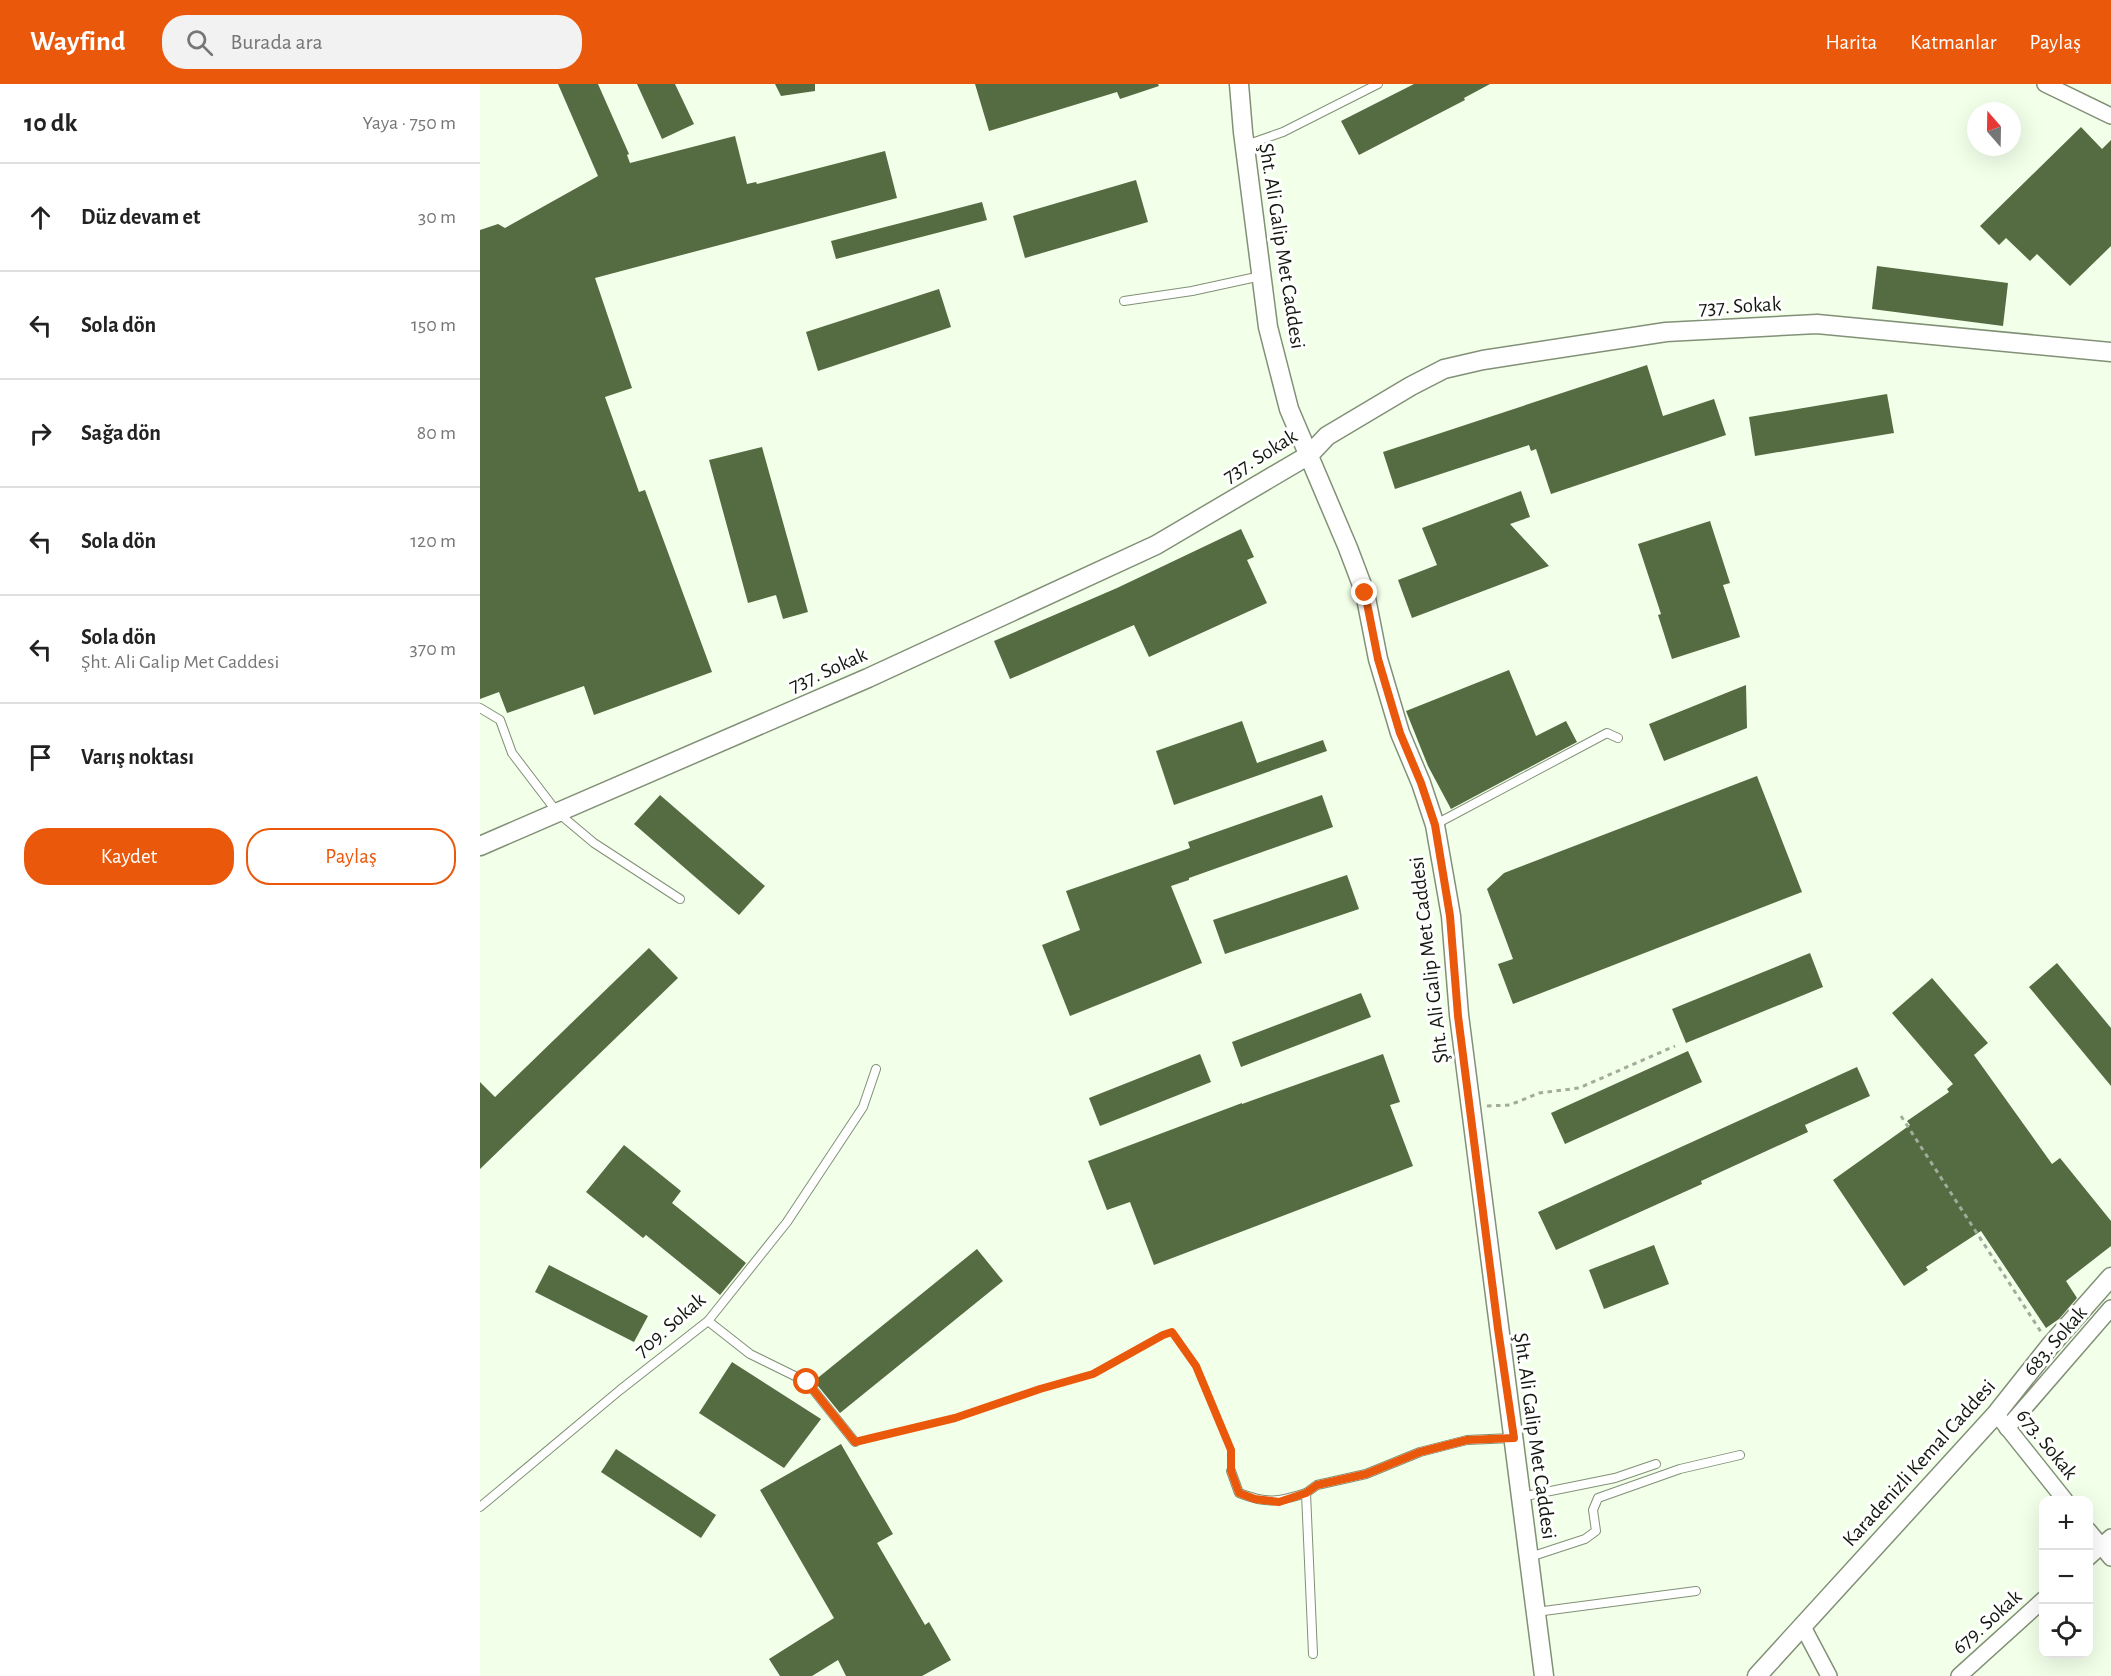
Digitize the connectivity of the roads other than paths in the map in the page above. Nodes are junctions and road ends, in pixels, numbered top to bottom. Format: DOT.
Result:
graph roads {
  1 [pos="1239,84"];
  2 [pos="1378,84"];
  3 [pos="2045,84"];
  4 [pos="2111,116"];
  5 [pos="1245,146"];
  6 [pos="1262,276"];
  7 [pos="1124,301"];
  8 [pos="2111,352"];
  9 [pos="1310,454"];
  10 [pos="480,708"];
  11 [pos="1618,738"];
  12 [pos="557,812"];
  13 [pos="1435,825"];
  14 [pos="480,846"];
  15 [pos="680,899"];
  16 [pos="876,1069"];
  17 [pos="2111,1277"];
  18 [pos="2111,1308"];
  19 [pos="708,1321"];
  20 [pos="2002,1421"];
  21 [pos="1514,1438"];
  22 [pos="855,1442"];
  23 [pos="1740,1455"];
  24 [pos="1656,1464"];
  25 [pos="1231,1471"];
  26 [pos="1306,1493"];
  27 [pos="2062,1496"];
  28 [pos="1521,1497"];
  29 [pos="480,1507"];
  30 [pos="2093,1534"];
  31 [pos="2108,1547"];
  32 [pos="2093,1555"];
  33 [pos="1529,1558"];
  34 [pos="1696,1591"];
  35 [pos="2039,1603"];
  36 [pos="1536,1612"];
  37 [pos="1802,1625"];
  38 [pos="1313,1654"];
  39 [pos="1544,1676"];
  40 [pos="1757,1676"];
  41 [pos="1829,1676"];
  42 [pos="1959,1676"];
  1 -- 5 [label="street, Şht. Ali Galip Met Caddesi"];
  2 -- 5 [label="lane"];
  3 -- 4 [label="street"];
  5 -- 6 [label="street, Şht. Ali Galip Met Caddesi"];
  6 -- 7 [label="lane"];
  6 -- 9 [label="street, Şht. Ali Galip Met Caddesi"];
  8 -- 9 [label="street, 737. Sokak"];
  9 -- 12 [label="street, 737. Sokak"];
  9 -- 13 [label="street, Şht. Ali Galip Met Caddesi"];
  10 -- 12 [label="lane"];
  11 -- 13 [label="lane"];
  12 -- 14 [label="street, 737. Sokak"];
  12 -- 15 [label="lane"];
  13 -- 21 [label="street, Şht. Ali Galip Met Caddesi"];
  16 -- 19 [label="lane, 709. Sokak"];
  17 -- 20 [label="street, Karadenizli Kemal Caddesi"];
  18 -- 20 [label="street, 683. Sokak"];
  19 -- 22 [label="lane"];
  19 -- 29 [label="lane, 709. Sokak"];
  20 -- 27 [label="street, 673. Sokak"];
  20 -- 37 [label="street, Karadenizli Kemal Caddesi"];
  21 -- 26 [label="lane"];
  21 -- 28 [label="street, Şht. Ali Galip Met Caddesi"];
  23 -- 33 [label="lane"];
  24 -- 28 [label="lane"];
  25 -- 26 [label="lane"];
  26 -- 38 [label="lane"];
  28 -- 33 [label="street, Şht. Ali Galip Met Caddesi"];
  30 -- 31 [label="street"];
  31 -- 32 [label="street"];
  33 -- 36 [label="street, Şht. Ali Galip Met Caddesi"];
  34 -- 36 [label="lane"];
  35 -- 42 [label="street, 679. Sokak"];
  36 -- 39 [label="street, Şht. Ali Galip Met Caddesi"];
  37 -- 40 [label="street, Karadenizli Kemal Caddesi"];
  37 -- 41 [label="street"];
}
